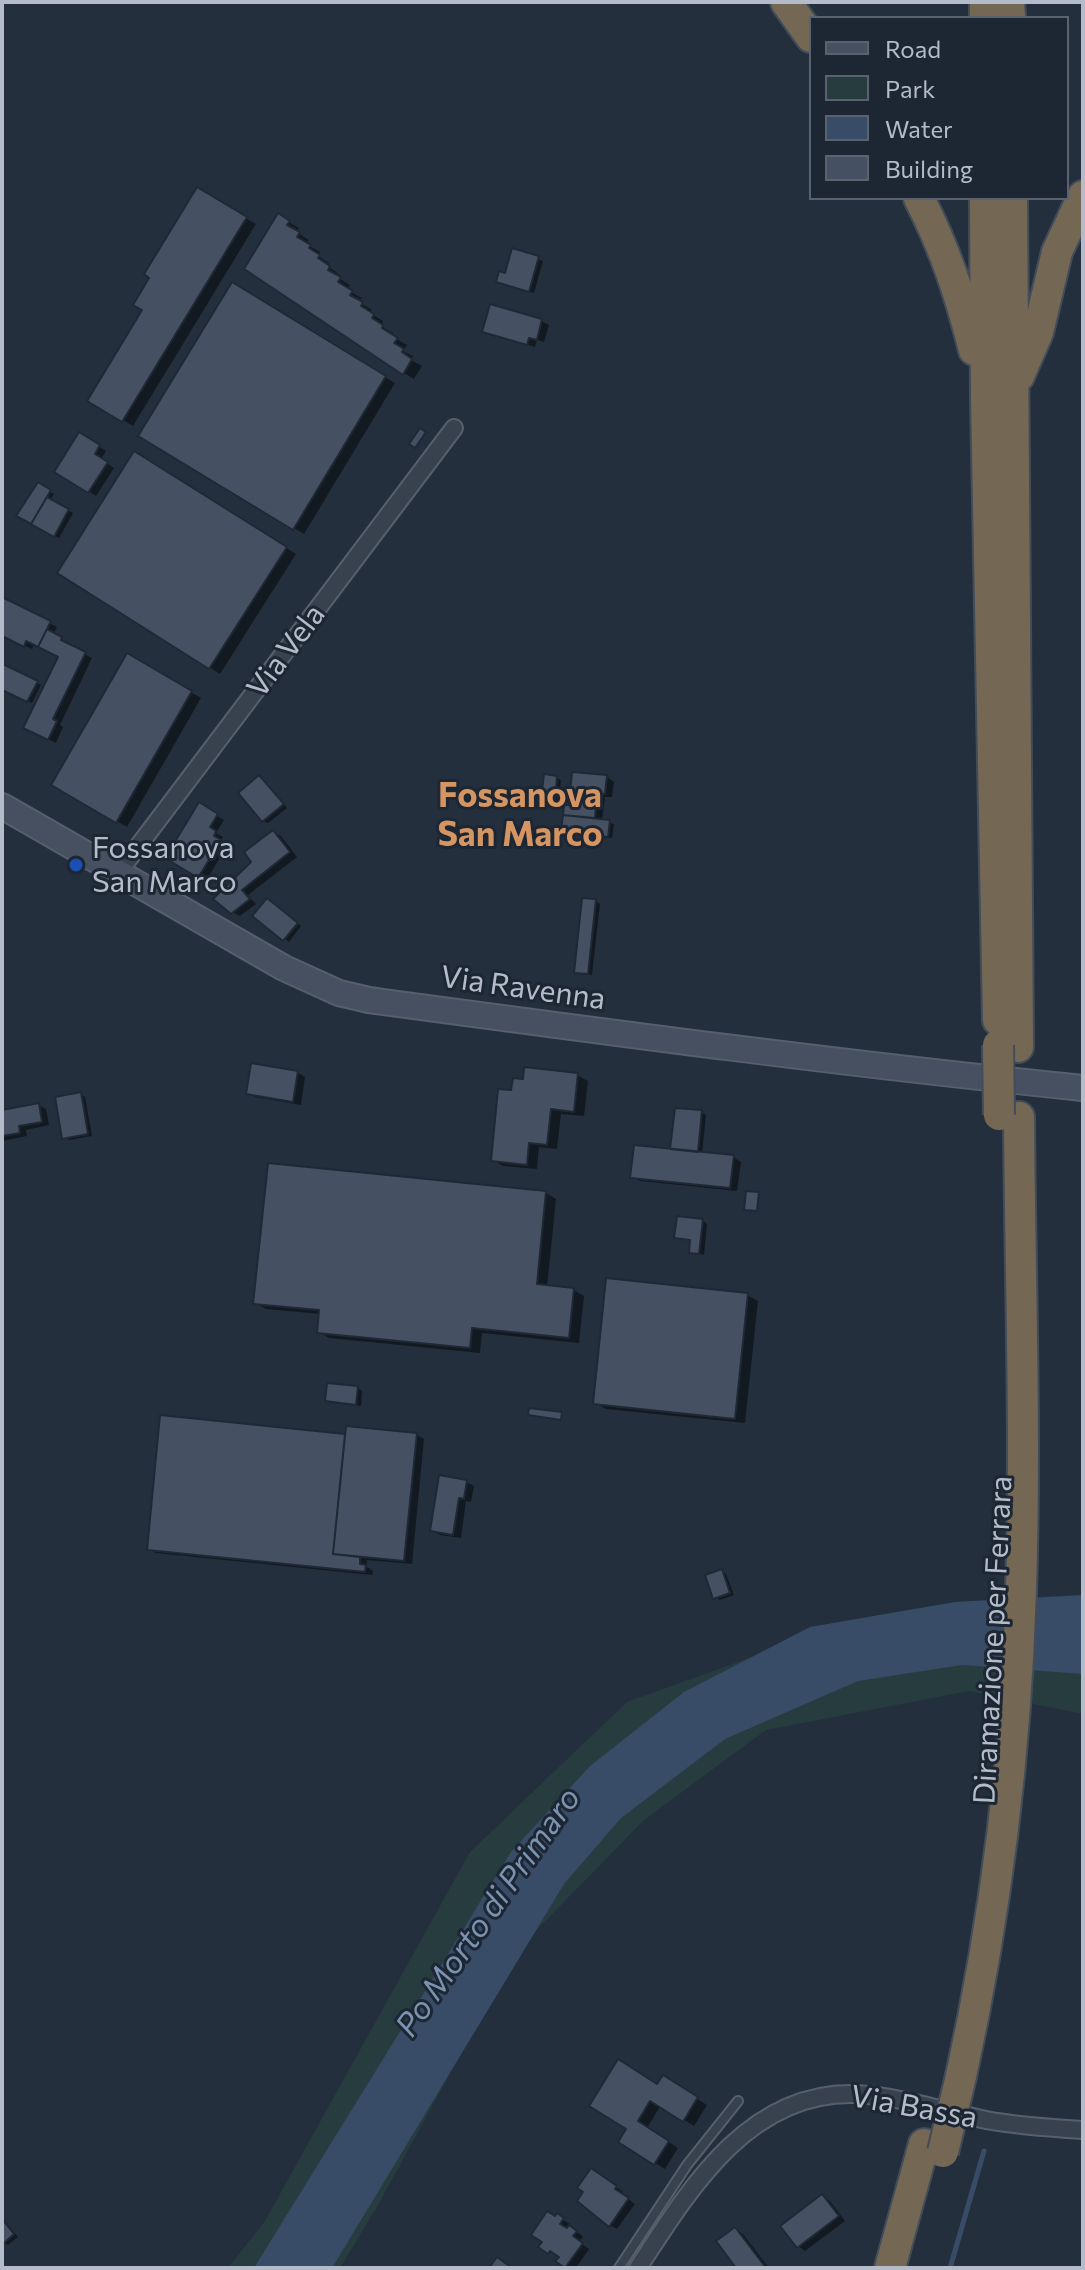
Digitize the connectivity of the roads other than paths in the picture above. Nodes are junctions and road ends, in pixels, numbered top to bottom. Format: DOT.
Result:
graph roads {
  1 [pos="786,2"];
  2 [pos="809,34"];
  3 [pos="1083,196"];
  4 [pos="920,200"];
  5 [pos="985,200"];
  6 [pos="1012,200"];
  7 [pos="1015,385"];
  8 [pos="986,398"];
  9 [pos="454,428"];
  10 [pos="2,806"];
  11 [pos="118,873"];
  12 [pos="1007,1003"];
  13 [pos="1083,1088"];
  14 [pos="738,2101"];
  15 [pos="1083,2130"];
  16 [pos="934,2148"];
  17 [pos="679,2192"];
  18 [pos="619,2268"];
  19 [pos="638,2268"];
  20 [pos="890,2268"];
  21 [pos="911,2268"];
  1 -- 2 [label="highway"];
  3 -- 7 [label="highway"];
  4 -- 8 [label="highway"];
  5 -- 8 [label="highway"];
  6 -- 7 [label="highway"];
  7 -- 12 [label="highway"];
  8 -- 12 [label="highway"];
  9 -- 11 [label="street, Via Vela"];
  10 -- 11 [label="main road, Via Ravenna"];
  11 -- 13 [label="main road, Via Ravenna"];
  12 -- 16 [label="highway, Diramazione per Ferrara"];
  14 -- 17 [label="lane, Via Bassa"];
  15 -- 17 [label="street, Via Bassa"];
  16 -- 20 [label="highway, Diramazione per Ferrara"];
  16 -- 21 [label="highway, Diramazione per Ferrara"];
  17 -- 18 [label="lane, Via Bassa"];
  17 -- 19 [label="street, Via Bassa"];
}
